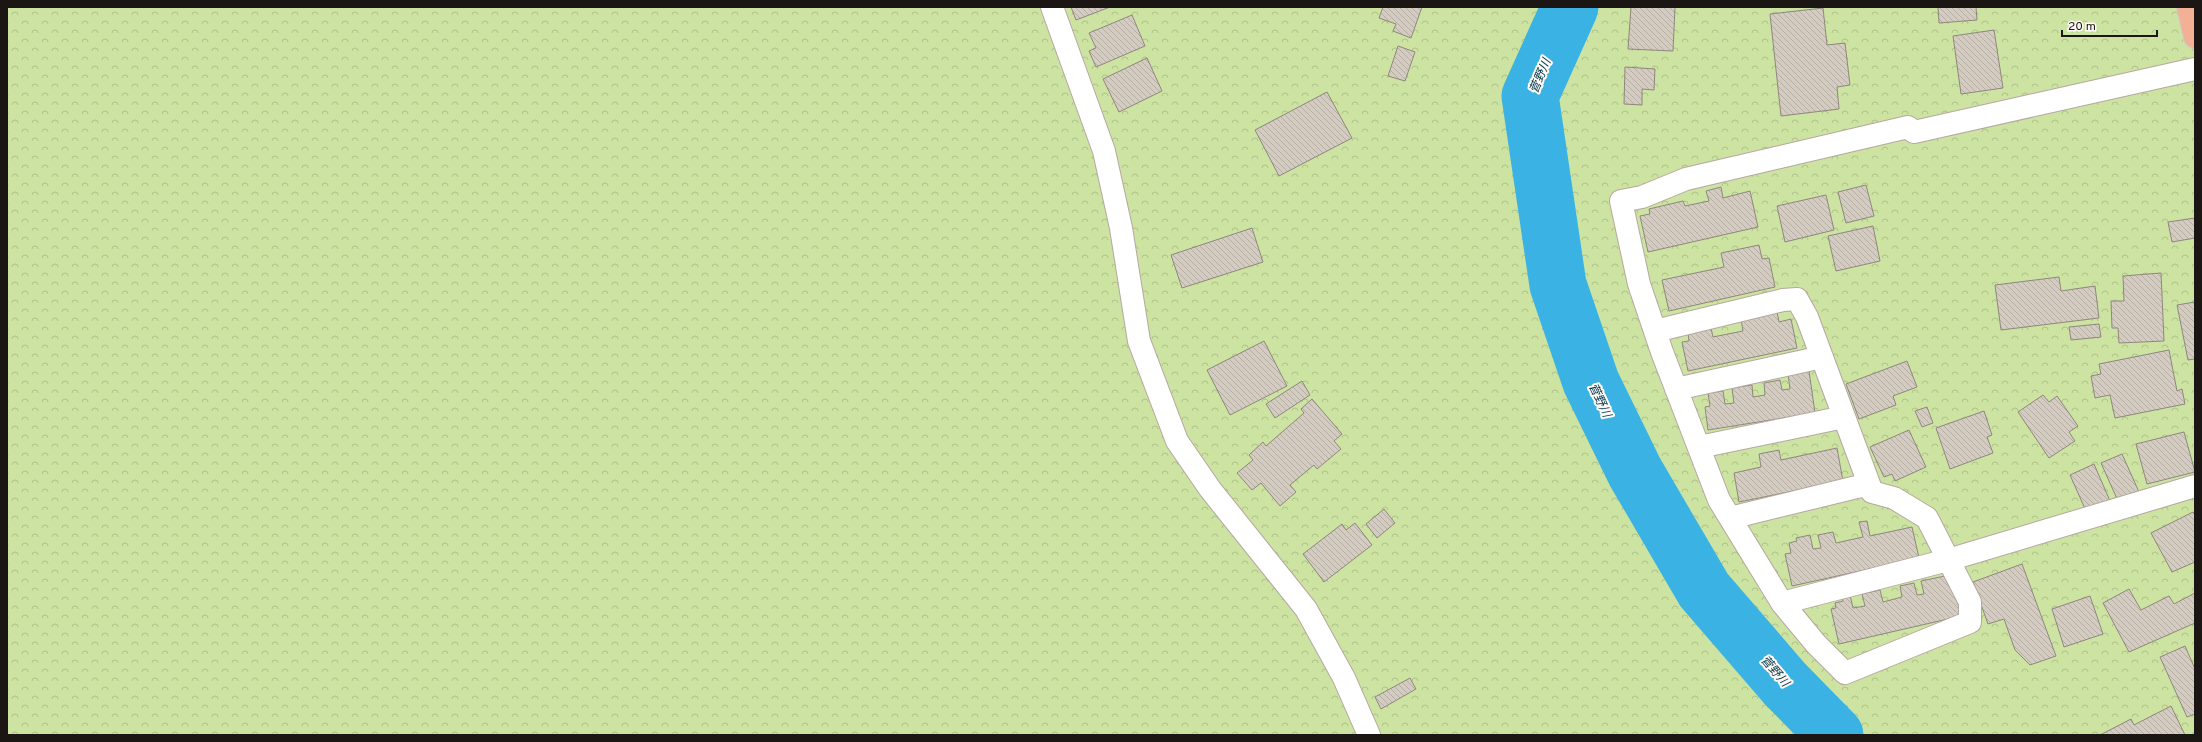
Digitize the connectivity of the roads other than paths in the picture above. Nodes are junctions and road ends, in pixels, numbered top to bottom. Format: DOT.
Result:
graph roads {
  1 [pos="1052,7"];
  2 [pos="2188,7"];
  3 [pos="2195,37"];
  4 [pos="2195,69"];
  5 [pos="1655,332"];
  6 [pos="1822,357"];
  7 [pos="1676,389"];
  8 [pos="1844,417"];
  9 [pos="1699,447"];
  10 [pos="1869,484"];
  11 [pos="2195,486"];
  12 [pos="1730,518"];
  13 [pos="1948,560"];
  14 [pos="1782,604"];
  15 [pos="1369,735"];
  1 -- 15 [label="street"];
  2 -- 3 [label="main road"];
  4 -- 5 [label="street"];
  5 -- 6 [label="street"];
  5 -- 7 [label="street"];
  6 -- 7 [label="street"];
  6 -- 8 [label="street"];
  7 -- 9 [label="street"];
  8 -- 9 [label="street"];
  8 -- 10 [label="street"];
  9 -- 12 [label="street"];
  10 -- 12 [label="street"];
  10 -- 13 [label="street"];
  11 -- 13 [label="street"];
  12 -- 14 [label="street"];
  13 -- 14 [label="street"];
  13 -- 14 [label="street"];
}
